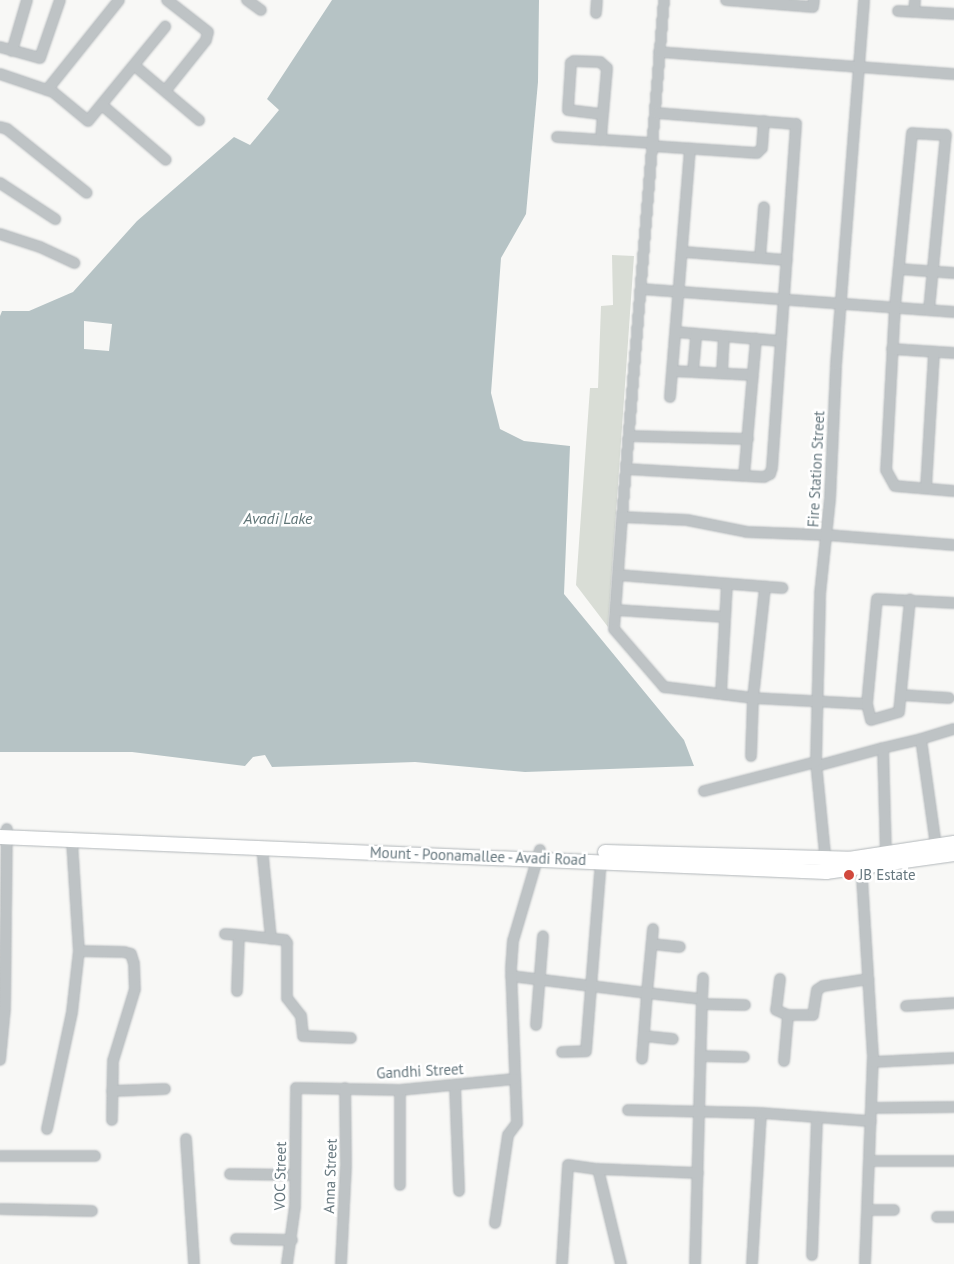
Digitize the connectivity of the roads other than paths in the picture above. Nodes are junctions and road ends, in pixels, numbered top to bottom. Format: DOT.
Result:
graph roads {
  1 [pos="27,0"];
  2 [pos="60,0"];
  3 [pos="119,0"];
  4 [pos="166,0"];
  5 [pos="247,0"];
  6 [pos="597,0"];
  7 [pos="664,0"];
  8 [pos="726,0"];
  9 [pos="814,0"];
  10 [pos="864,0"];
  11 [pos="915,0"];
  12 [pos="775,2"];
  13 [pos="261,10"];
  14 [pos="898,11"];
  15 [pos="914,12"];
  16 [pos="596,13"];
  17 [pos="954,14"];
  18 [pos="165,27"];
  19 [pos="0,47"];
  20 [pos="12,51"];
  21 [pos="660,52"];
  22 [pos="135,66"];
  23 [pos="859,68"];
  24 [pos="0,74"];
  25 [pos="954,74"];
  26 [pos="47,90"];
  27 [pos="166,90"];
  28 [pos="102,105"];
  29 [pos="655,113"];
  30 [pos="603,114"];
  31 [pos="199,120"];
  32 [pos="764,121"];
  33 [pos="0,127"];
  34 [pos="950,136"];
  35 [pos="557,137"];
  36 [pos="601,140"];
  37 [pos="652,144"];
  38 [pos="690,149"];
  39 [pos="166,160"];
  40 [pos="943,169"];
  41 [pos="954,170"];
  42 [pos="0,183"];
  43 [pos="87,193"];
  44 [pos="764,207"];
  45 [pos="55,219"];
  46 [pos="0,234"];
  47 [pos="684,252"];
  48 [pos="760,258"];
  49 [pos="787,260"];
  50 [pos="74,263"];
  51 [pos="899,269"];
  52 [pos="933,271"];
  53 [pos="954,273"];
  54 [pos="640,289"];
  55 [pos="680,292"];
  56 [pos="784,299"];
  57 [pos="842,303"];
  58 [pos="895,306"];
  59 [pos="929,310"];
  60 [pos="954,312"];
  61 [pos="676,332"];
  62 [pos="696,334"];
  63 [pos="724,337"];
  64 [pos="756,339"];
  65 [pos="781,340"];
  66 [pos="892,349"];
  67 [pos="934,352"];
  68 [pos="954,353"];
  69 [pos="672,371"];
  70 [pos="693,372"];
  71 [pos="722,373"];
  72 [pos="753,375"];
  73 [pos="670,397"];
  74 [pos="629,436"];
  75 [pos="748,439"];
  76 [pos="626,469"];
  77 [pos="744,476"];
  78 [pos="926,488"];
  79 [pos="954,491"];
  80 [pos="622,517"];
  81 [pos="827,535"];
  82 [pos="954,545"];
  83 [pos="618,575"];
  84 [pos="727,584"];
  85 [pos="765,587"];
  86 [pos="782,588"];
  87 [pos="910,600"];
  88 [pos="954,603"];
  89 [pos="616,610"];
  90 [pos="725,617"];
  91 [pos="721,694"];
  92 [pos="901,695"];
  93 [pos="753,698"];
  94 [pos="948,698"];
  95 [pos="818,702"];
  96 [pos="867,704"];
  97 [pos="954,729"];
  98 [pos="921,739"];
  99 [pos="883,748"];
  100 [pos="751,756"];
  101 [pos="817,764"];
  102 [pos="704,791"];
  103 [pos="3,833"];
  104 [pos="72,842"];
  105 [pos="954,843"];
  106 [pos="936,846"];
  107 [pos="262,847"];
  108 [pos="886,854"];
  109 [pos="954,854"];
  110 [pos="539,855"];
  111 [pos="601,861"];
  112 [pos="862,863"];
  113 [pos="826,865"];
  114 [pos="653,929"];
  115 [pos="225,934"];
  116 [pos="239,935"];
  117 [pos="543,936"];
  118 [pos="271,938"];
  119 [pos="652,944"];
  120 [pos="680,947"];
  121 [pos="79,951"];
  122 [pos="511,976"];
  123 [pos="703,978"];
  124 [pos="780,979"];
  125 [pos="868,979"];
  126 [pos="540,980"];
  127 [pos="593,987"];
  128 [pos="2,989"];
  129 [pos="237,991"];
  130 [pos="647,993"];
  131 [pos="702,1001"];
  132 [pos="954,1003"];
  133 [pos="745,1005"];
  134 [pos="906,1006"];
  135 [pos="788,1015"];
  136 [pos="536,1025"];
  137 [pos="644,1036"];
  138 [pos="352,1038"];
  139 [pos="673,1039"];
  140 [pos="1,1044"];
  141 [pos="562,1052"];
  142 [pos="701,1056"];
  143 [pos="744,1057"];
  144 [pos="954,1058"];
  145 [pos="642,1059"];
  146 [pos="0,1060"];
  147 [pos="784,1061"];
  148 [pos="873,1062"];
  149 [pos="514,1080"];
  150 [pos="455,1085"];
  151 [pos="296,1088"];
  152 [pos="345,1088"];
  153 [pos="165,1089"];
  154 [pos="400,1090"];
  155 [pos="112,1091"];
  156 [pos="954,1107"];
  157 [pos="871,1108"];
  158 [pos="628,1110"];
  159 [pos="699,1112"];
  160 [pos="761,1113"];
  161 [pos="817,1117"];
  162 [pos="112,1120"];
  163 [pos="870,1121"];
  164 [pos="47,1130"];
  165 [pos="186,1138"];
  166 [pos="0,1156"];
  167 [pos="95,1156"];
  168 [pos="869,1161"];
  169 [pos="954,1161"];
  170 [pos="598,1169"];
  171 [pos="698,1173"];
  172 [pos="230,1174"];
  173 [pos="295,1175"];
  174 [pos="400,1186"];
  175 [pos="459,1191"];
  176 [pos="0,1209"];
  177 [pos="867,1210"];
  178 [pos="894,1210"];
  179 [pos="92,1211"];
  180 [pos="936,1217"];
  181 [pos="954,1217"];
  182 [pos="494,1223"];
  183 [pos="236,1239"];
  184 [pos="292,1240"];
  185 [pos="812,1255"];
  186 [pos="194,1264"];
  187 [pos="287,1264"];
  188 [pos="341,1264"];
  189 [pos="562,1264"];
  190 [pos="622,1264"];
  191 [pos="695,1264"];
  192 [pos="752,1264"];
  193 [pos="865,1264"];
  1 -- 20 [label="street"];
  2 -- 20 [label="street"];
  3 -- 26 [label="street"];
  4 -- 27 [label="street"];
  5 -- 13 [label="street"];
  6 -- 16 [label="street"];
  7 -- 21 [label="street"];
  8 -- 12 [label="street"];
  9 -- 12 [label="street"];
  10 -- 23 [label="street, Fire Station Street"];
  11 -- 15 [label="street"];
  14 -- 15 [label="street"];
  15 -- 17 [label="street"];
  18 -- 22 [label="street"];
  19 -- 20 [label="street"];
  21 -- 23 [label="street"];
  21 -- 29 [label="street"];
  22 -- 27 [label="street"];
  22 -- 28 [label="street"];
  23 -- 25 [label="street"];
  23 -- 57 [label="street, Fire Station Street"];
  24 -- 26 [label="street"];
  26 -- 28 [label="street"];
  27 -- 31 [label="street"];
  28 -- 39 [label="street"];
  29 -- 32 [label="street"];
  29 -- 37 [label="street"];
  30 -- 30 [label="street"];
  30 -- 36 [label="street"];
  32 -- 38 [label="street"];
  32 -- 49 [label="street"];
  33 -- 43 [label="street"];
  34 -- 40 [label="street"];
  34 -- 51 [label="street"];
  35 -- 36 [label="street"];
  36 -- 37 [label="street"];
  37 -- 38 [label="street"];
  37 -- 54 [label="street"];
  38 -- 47 [label="street"];
  40 -- 41 [label="street"];
  40 -- 52 [label="street"];
  42 -- 45 [label="street"];
  44 -- 48 [label="street"];
  46 -- 50 [label="street"];
  47 -- 48 [label="street"];
  47 -- 55 [label="street"];
  48 -- 49 [label="street"];
  49 -- 56 [label="street"];
  51 -- 52 [label="street"];
  51 -- 58 [label="street"];
  52 -- 53 [label="street"];
  52 -- 59 [label="street"];
  54 -- 55 [label="street"];
  54 -- 74 [label="street"];
  55 -- 56 [label="street"];
  55 -- 61 [label="street"];
  56 -- 57 [label="street"];
  56 -- 65 [label="street"];
  57 -- 58 [label="street"];
  57 -- 81 [label="street, Fire Station Street"];
  58 -- 59 [label="street"];
  58 -- 66 [label="street"];
  59 -- 60 [label="street"];
  61 -- 62 [label="street"];
  61 -- 69 [label="street"];
  62 -- 63 [label="street"];
  62 -- 70 [label="street"];
  63 -- 64 [label="street"];
  63 -- 71 [label="street"];
  64 -- 65 [label="street"];
  64 -- 72 [label="street"];
  65 -- 77 [label="street"];
  66 -- 67 [label="street"];
  66 -- 78 [label="street"];
  67 -- 68 [label="street"];
  67 -- 78 [label="street"];
  69 -- 70 [label="street"];
  69 -- 73 [label="street"];
  70 -- 71 [label="street"];
  71 -- 72 [label="street"];
  72 -- 75 [label="street"];
  74 -- 75 [label="street"];
  74 -- 76 [label="street"];
  75 -- 77 [label="street"];
  76 -- 77 [label="street"];
  76 -- 80 [label="street"];
  78 -- 79 [label="street"];
  80 -- 81 [label="street"];
  80 -- 83 [label="street"];
  81 -- 82 [label="street"];
  81 -- 95 [label="street, Fire Station Street"];
  83 -- 84 [label="street"];
  83 -- 89 [label="street"];
  84 -- 85 [label="street"];
  84 -- 90 [label="street"];
  85 -- 86 [label="street"];
  85 -- 93 [label="street"];
  87 -- 88 [label="street"];
  87 -- 92 [label="street"];
  87 -- 96 [label="street"];
  89 -- 90 [label="street"];
  89 -- 91 [label="street"];
  90 -- 91 [label="street"];
  91 -- 93 [label="street"];
  92 -- 94 [label="street"];
  92 -- 96 [label="street"];
  93 -- 95 [label="street"];
  93 -- 100 [label="street"];
  95 -- 96 [label="street"];
  95 -- 101 [label="street, Fire Station Street"];
  97 -- 98 [label="street"];
  98 -- 99 [label="street"];
  98 -- 106 [label="street"];
  99 -- 101 [label="street"];
  99 -- 108 [label="street"];
  101 -- 102 [label="street"];
  101 -- 113 [label="street, Fire Station Street"];
  103 -- 104 [label="main road, Mount - Poonamallee - Avadi Road"];
  103 -- 110 [label="main road, Mount - Poonamallee - Avadi Road"];
  103 -- 128 [label="street"];
  104 -- 107 [label="main road, Mount - Poonamallee - Avadi Road"];
  104 -- 121 [label="street"];
  105 -- 106 [label="main road, Mount - Poonamallee - Avadi Road"];
  106 -- 108 [label="main road, Mount - Poonamallee - Avadi Road"];
  107 -- 110 [label="main road, Mount - Poonamallee - Avadi Road"];
  107 -- 118 [label="street"];
  108 -- 112 [label="main road, Mount - Poonamallee - Avadi Road"];
  109 -- 112 [label="main road, Mount - Poonamallee - Avadi Road"];
  110 -- 111 [label="main road, Mount - Poonamallee - Avadi Road"];
  110 -- 113 [label="main road, Mount - Poonamallee - Avadi Road"];
  110 -- 122 [label="street"];
  111 -- 113 [label="main road, Mount - Poonamallee - Avadi Road"];
  111 -- 127 [label="street"];
  112 -- 113 [label="main road, Mount - Poonamallee - Avadi Road"];
  112 -- 125 [label="street"];
  114 -- 119 [label="street"];
  115 -- 116 [label="street"];
  116 -- 118 [label="street"];
  116 -- 129 [label="street"];
  117 -- 126 [label="street"];
  118 -- 138 [label="street"];
  119 -- 120 [label="street"];
  119 -- 130 [label="street"];
  121 -- 155 [label="street"];
  121 -- 164 [label="street"];
  122 -- 126 [label="street"];
  122 -- 149 [label="street"];
  123 -- 131 [label="street"];
  124 -- 135 [label="street"];
  125 -- 135 [label="street"];
  125 -- 148 [label="street"];
  126 -- 127 [label="street"];
  126 -- 136 [label="street"];
  127 -- 130 [label="street"];
  127 -- 141 [label="street"];
  128 -- 140 [label="street"];
  130 -- 131 [label="street"];
  130 -- 137 [label="street"];
  131 -- 133 [label="street"];
  131 -- 142 [label="street"];
  132 -- 134 [label="street"];
  135 -- 147 [label="street"];
  137 -- 139 [label="street"];
  137 -- 145 [label="street"];
  140 -- 146 [label="street"];
  142 -- 143 [label="street"];
  142 -- 159 [label="street"];
  144 -- 148 [label="street"];
  148 -- 157 [label="street"];
  149 -- 150 [label="street, Gandhi Street"];
  149 -- 182 [label="street"];
  150 -- 154 [label="street, Gandhi Street"];
  150 -- 175 [label="street"];
  151 -- 152 [label="street, Gandhi Street"];
  151 -- 173 [label="street, VOC Street"];
  152 -- 154 [label="street, Gandhi Street"];
  152 -- 188 [label="street, Anna Street"];
  153 -- 155 [label="street"];
  154 -- 174 [label="street"];
  155 -- 162 [label="street"];
  156 -- 157 [label="street"];
  157 -- 163 [label="street"];
  158 -- 159 [label="street"];
  159 -- 160 [label="street"];
  159 -- 171 [label="street"];
  160 -- 161 [label="street"];
  160 -- 192 [label="street"];
  161 -- 163 [label="street"];
  161 -- 185 [label="street"];
  163 -- 168 [label="street"];
  165 -- 186 [label="street"];
  166 -- 167 [label="street"];
  168 -- 169 [label="street"];
  168 -- 177 [label="street"];
  170 -- 171 [label="street"];
  170 -- 189 [label="street"];
  170 -- 190 [label="street"];
  171 -- 191 [label="street"];
  172 -- 173 [label="street"];
  173 -- 184 [label="street, VOC Street"];
  176 -- 179 [label="street"];
  177 -- 178 [label="street"];
  177 -- 193 [label="street"];
  180 -- 181 [label="street"];
  183 -- 184 [label="street"];
  184 -- 187 [label="street, VOC Street"];
}
